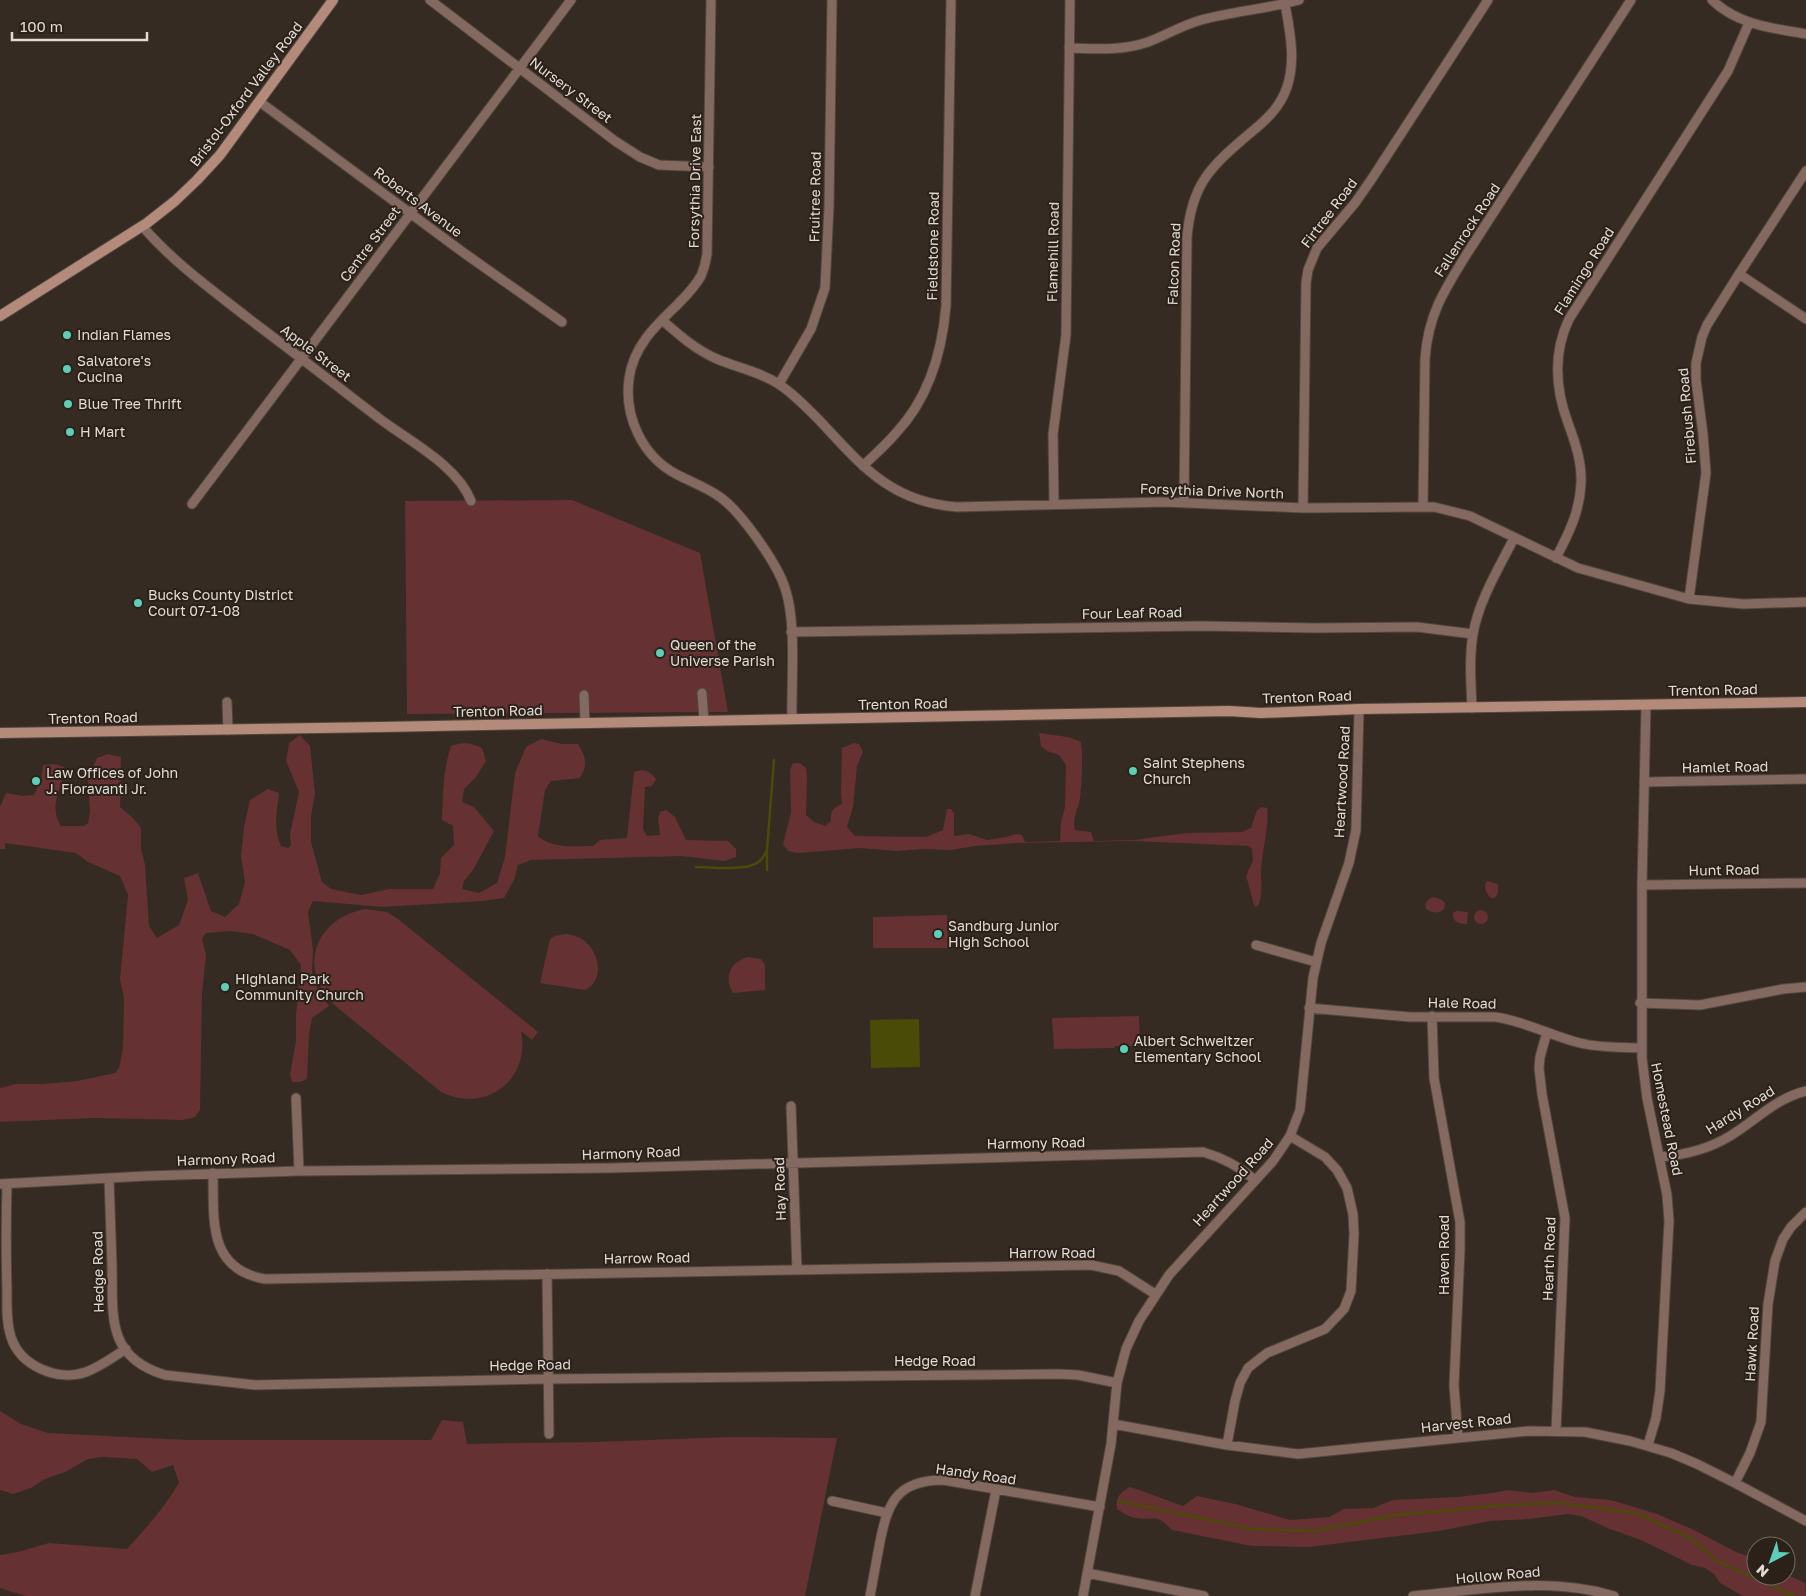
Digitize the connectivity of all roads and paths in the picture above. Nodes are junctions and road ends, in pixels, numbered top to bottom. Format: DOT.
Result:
graph roads {
  1 [pos="334,0"];
  2 [pos="430,0"];
  3 [pos="571,0"];
  4 [pos="711,0"];
  5 [pos="832,0"];
  6 [pos="950,0"];
  7 [pos="1070,0"];
  8 [pos="1299,0"];
  9 [pos="1488,0"];
  10 [pos="1631,0"];
  11 [pos="1712,0"];
  12 [pos="1285,4"];
  13 [pos="1749,23"];
  14 [pos="1806,34"];
  15 [pos="1069,48"];
  16 [pos="520,69"];
  17 [pos="260,102"];
  18 [pos="709,167"];
  19 [pos="1806,171"];
  20 [pos="410,214"];
  21 [pos="142,226"];
  22 [pos="1738,274"];
  23 [pos="0,316"];
  24 [pos="1806,319"];
  25 [pos="662,320"];
  26 [pos="562,322"];
  27 [pos="302,359"];
  28 [pos="779,384"];
  29 [pos="863,466"];
  30 [pos="471,501"];
  31 [pos="1184,502"];
  32 [pos="192,504"];
  33 [pos="1054,504"];
  34 [pos="1423,506"];
  35 [pos="1303,508"];
  36 [pos="1514,538"];
  37 [pos="1556,558"];
  38 [pos="1689,599"];
  39 [pos="1806,602"];
  40 [pos="791,632"];
  41 [pos="1473,634"];
  42 [pos="702,693"];
  43 [pos="584,695"];
  44 [pos="227,702"];
  45 [pos="1806,702"];
  46 [pos="1646,705"];
  47 [pos="1472,708"];
  48 [pos="1359,709"];
  49 [pos="792,720"];
  50 [pos="704,721"];
  51 [pos="585,724"];
  52 [pos="228,730"];
  53 [pos="0,733"];
  54 [pos="1806,779"];
  55 [pos="1644,782"];
  56 [pos="1806,883"];
  57 [pos="1642,885"];
  58 [pos="1256,945"];
  59 [pos="1316,962"];
  60 [pos="1806,987"];
  61 [pos="1640,1003"];
  62 [pos="1309,1008"];
  63 [pos="1432,1016"];
  64 [pos="1547,1032"];
  65 [pos="1641,1048"];
  66 [pos="1806,1091"];
  67 [pos="296,1098"];
  68 [pos="791,1106"];
  69 [pos="1290,1136"];
  70 [pos="1660,1157"];
  71 [pos="793,1162"];
  72 [pos="299,1171"];
  73 [pos="213,1173"];
  74 [pos="110,1178"];
  75 [pos="1255,1180"];
  76 [pos="4,1184"];
  77 [pos="1806,1212"];
  78 [pos="797,1270"];
  79 [pos="546,1274"];
  80 [pos="1155,1294"];
  81 [pos="126,1349"];
  82 [pos="548,1379"];
  83 [pos="1118,1383"];
  84 [pos="1113,1424"];
  85 [pos="1556,1431"];
  86 [pos="549,1434"];
  87 [pos="1458,1436"];
  88 [pos="1227,1445"];
  89 [pos="1648,1446"];
  90 [pos="1735,1483"];
  91 [pos="996,1490"];
  92 [pos="832,1501"];
  93 [pos="1100,1507"];
  94 [pos="887,1513"];
  95 [pos="1806,1521"];
  96 [pos="1087,1573"];
  97 [pos="1495,1592"];
  98 [pos="1189,1595"];
  99 [pos="870,1596"];
  100 [pos="975,1596"];
  101 [pos="1082,1596"];
  102 [pos="1204,1596"];
  103 [pos="1413,1596"];
  104 [pos="1614,1596"];
  1 -- 17 [label="main road, Bristol-Oxford Valley Road"];
  2 -- 16 [label="street, Nursery Street"];
  3 -- 16 [label="street, Centre Street"];
  4 -- 18 [label="street, Forsythia Drive East"];
  5 -- 28 [label="street, Fruitree Road"];
  6 -- 29 [label="street, Fieldstone Road"];
  7 -- 15 [label="street, Flamehill Road"];
  8 -- 12 [label="street"];
  9 -- 35 [label="street, Firtree Road"];
  10 -- 34 [label="street, Fallenrock Road"];
  11 -- 13 [label="street"];
  12 -- 15 [label="street"];
  12 -- 31 [label="street, Falcon Road"];
  13 -- 14 [label="street"];
  13 -- 37 [label="street, Flamingo Road"];
  15 -- 33 [label="street, Flamehill Road"];
  16 -- 18 [label="street, Nursery Street"];
  16 -- 20 [label="street, Centre Street"];
  17 -- 20 [label="street, Roberts Avenue"];
  17 -- 21 [label="main road, Bristol-Oxford Valley Road"];
  18 -- 25 [label="street, Forsythia Drive East"];
  19 -- 22 [label="street, Firebush Road"];
  20 -- 26 [label="street, Roberts Avenue"];
  20 -- 27 [label="street, Centre Street"];
  21 -- 23 [label="main road, Bristol-Oxford Valley Road"];
  21 -- 27 [label="street, Apple Street"];
  22 -- 24 [label="street"];
  22 -- 38 [label="street, Firebush Road"];
  25 -- 28 [label="street, Forsythia Drive North"];
  25 -- 40 [label="street, Forsythia Drive East"];
  27 -- 30 [label="street, Apple Street"];
  27 -- 32 [label="street, Centre Street"];
  28 -- 29 [label="street, Forsythia Drive North"];
  29 -- 33 [label="street, Forsythia Drive North"];
  31 -- 33 [label="street, Forsythia Drive North"];
  31 -- 35 [label="street, Forsythia Drive North"];
  34 -- 35 [label="street, Forsythia Drive North"];
  34 -- 36 [label="street, Forsythia Drive North"];
  36 -- 37 [label="street, Forsythia Drive North"];
  36 -- 41 [label="street"];
  37 -- 38 [label="street, Forsythia Drive North"];
  38 -- 39 [label="street, Forsythia Drive North"];
  40 -- 41 [label="street, Four Leaf Road"];
  40 -- 49 [label="street, Forsythia Drive East"];
  41 -- 47 [label="street"];
  42 -- 50 [label="street"];
  43 -- 51 [label="street"];
  44 -- 52 [label="street"];
  45 -- 46 [label="main road, Trenton Road"];
  46 -- 47 [label="main road, Trenton Road"];
  46 -- 55 [label="street, Homestead Road"];
  47 -- 48 [label="main road, Trenton Road"];
  48 -- 49 [label="main road, Trenton Road"];
  48 -- 59 [label="street, Heartwood Road"];
  49 -- 50 [label="main road, Trenton Road"];
  50 -- 51 [label="main road, Trenton Road"];
  51 -- 52 [label="main road, Trenton Road"];
  52 -- 53 [label="main road, Trenton Road"];
  54 -- 55 [label="street, Hamlet Road"];
  55 -- 57 [label="street, Homestead Road"];
  56 -- 57 [label="street, Hunt Road"];
  57 -- 61 [label="street, Homestead Road"];
  58 -- 59 [label="street"];
  59 -- 62 [label="street, Heartwood Road"];
  60 -- 61 [label="street"];
  61 -- 65 [label="street, Homestead Road"];
  62 -- 63 [label="street, Hale Road"];
  62 -- 69 [label="street, Heartwood Road"];
  63 -- 64 [label="street, Hale Road"];
  63 -- 87 [label="street, Haven Road"];
  64 -- 65 [label="street, Hale Road"];
  64 -- 85 [label="street, Hearth Road"];
  65 -- 70 [label="street, Homestead Road"];
  66 -- 70 [label="street, Hardy Road"];
  67 -- 72 [label="street"];
  68 -- 71 [label="street, Hay Road"];
  69 -- 75 [label="street, Heartwood Road"];
  69 -- 88 [label="street"];
  70 -- 89 [label="street, Homestead Road"];
  71 -- 72 [label="street, Harmony Road"];
  71 -- 75 [label="street, Harmony Road"];
  71 -- 78 [label="street, Hay Road"];
  72 -- 73 [label="street, Harmony Road"];
  73 -- 74 [label="street, Harmony Road"];
  73 -- 79 [label="street, Harrow Road"];
  74 -- 76 [label="street, Harmony Road"];
  74 -- 81 [label="street, Hedge Road"];
  75 -- 80 [label="street, Heartwood Road"];
  76 -- 81 [label="street"];
  77 -- 90 [label="street, Hawk Road"];
  78 -- 79 [label="street, Harrow Road"];
  78 -- 80 [label="street, Harrow Road"];
  79 -- 82 [label="street"];
  80 -- 83 [label="street, Heartwood Road"];
  81 -- 82 [label="street, Hedge Road"];
  82 -- 83 [label="street, Hedge Road"];
  82 -- 86 [label="street"];
  83 -- 84 [label="street, Heartwood Road"];
  84 -- 88 [label="street, Harvest Road"];
  84 -- 93 [label="street, Heartwood Road"];
  85 -- 87 [label="street, Harvest Road"];
  85 -- 89 [label="street, Harvest Road"];
  87 -- 88 [label="street, Harvest Road"];
  89 -- 90 [label="street, Harvest Road"];
  90 -- 95 [label="street, Harvest Road"];
  91 -- 93 [label="street, Handy Road"];
  91 -- 94 [label="street, Handy Road"];
  91 -- 100 [label="street"];
  92 -- 94 [label="street"];
  93 -- 96 [label="street, Heartwood Road"];
  94 -- 99 [label="street, Handy Road"];
  96 -- 98 [label="street"];
  96 -- 101 [label="street, Heartwood Road"];
  97 -- 103 [label="street, Hollow Road"];
  97 -- 104 [label="street, Hollow Road"];
  98 -- 102 [label="street"];
}
